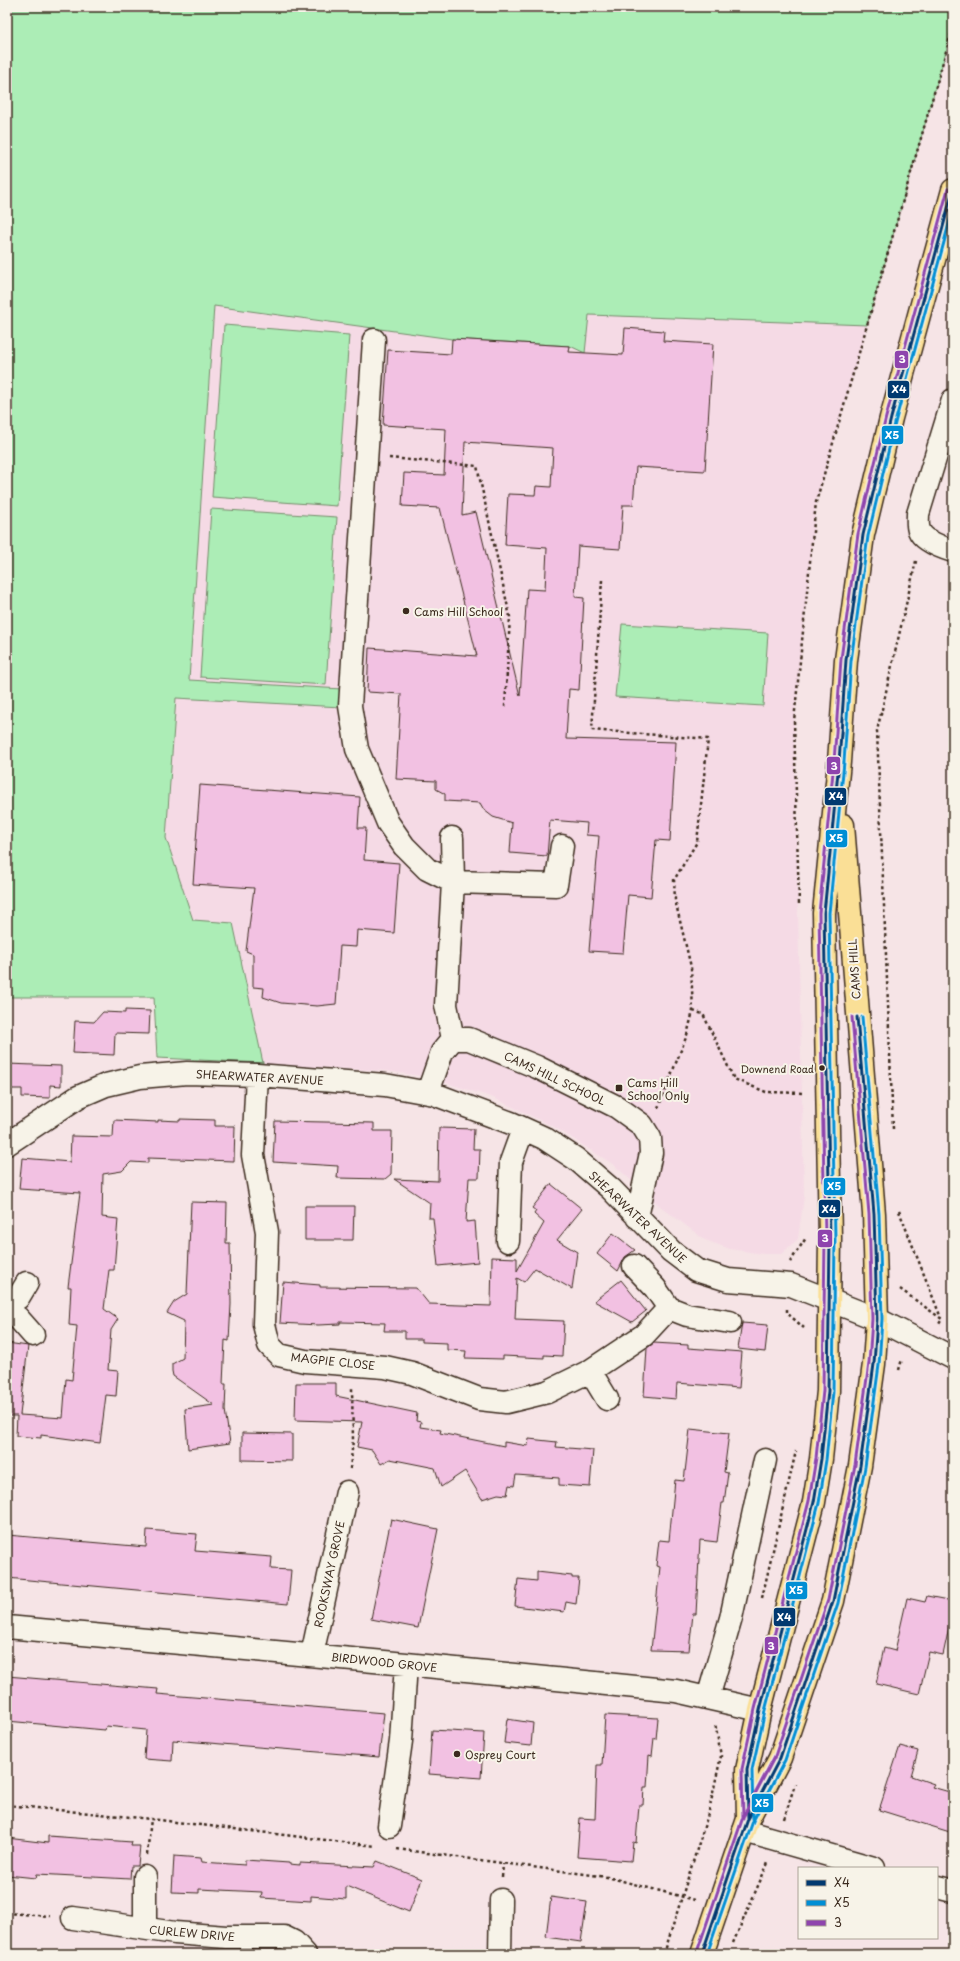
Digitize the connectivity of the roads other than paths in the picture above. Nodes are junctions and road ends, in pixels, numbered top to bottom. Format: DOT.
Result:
graph roads {
  1 [pos="953,190"];
  2 [pos="374,340"];
  3 [pos="953,400"];
  4 [pos="948,549"];
  5 [pos="839,762"];
  6 [pos="452,838"];
  7 [pos="562,846"];
  8 [pos="453,882"];
  9 [pos="453,1038"];
  10 [pos="257,1075"];
  11 [pos="428,1092"];
  12 [pos="523,1129"];
  13 [pos="7,1144"];
  14 [pos="637,1217"];
  15 [pos="508,1241"];
  16 [pos="634,1266"];
  17 [pos="27,1283"];
  18 [pos="830,1300"];
  19 [pos="7,1305"];
  20 [pos="669,1308"];
  21 [pos="7,1310"];
  22 [pos="878,1319"];
  23 [pos="730,1322"];
  24 [pos="33,1335"];
  25 [pos="953,1358"];
  26 [pos="590,1371"];
  27 [pos="607,1399"];
  28 [pos="766,1460"];
  29 [pos="347,1492"];
  30 [pos="7,1627"];
  31 [pos="312,1655"];
  32 [pos="406,1664"];
  33 [pos="708,1698"];
  34 [pos="760,1710"];
  35 [pos="746,1825"];
  36 [pos="389,1826"];
  37 [pos="871,1867"];
  38 [pos="145,1877"];
  39 [pos="938,1886"];
  40 [pos="953,1891"];
  41 [pos="501,1900"];
  42 [pos="73,1918"];
  43 [pos="145,1928"];
  44 [pos="306,1954"];
  45 [pos="500,1954"];
  46 [pos="702,1954"];
  1 -- 5 [label="main road, CAMS HILL"];
  2 -- 8 [label="street"];
  3 -- 4 [label="street"];
  5 -- 18 [label="main road, CAMS HILL"];
  5 -- 22 [label="main road, CAMS HILL"];
  6 -- 8 [label="street"];
  7 -- 8 [label="street"];
  8 -- 9 [label="street"];
  9 -- 11 [label="street"];
  9 -- 14 [label="street, CAMS HILL SCHOOL"];
  10 -- 11 [label="street, SHEARWATER AVENUE"];
  10 -- 13 [label="street, SHEARWATER AVENUE"];
  10 -- 26 [label="street, MAGPIE CLOSE"];
  11 -- 12 [label="street, SHEARWATER AVENUE"];
  12 -- 14 [label="street, SHEARWATER AVENUE"];
  12 -- 15 [label="street"];
  14 -- 18 [label="street, SHEARWATER AVENUE"];
  16 -- 20 [label="street"];
  17 -- 19 [label="street"];
  18 -- 22 [label="street, SHEARWATER AVENUE"];
  18 -- 34 [label="main road, CAMS HILL"];
  20 -- 23 [label="street"];
  20 -- 26 [label="street, MAGPIE CLOSE"];
  21 -- 24 [label="street"];
  22 -- 25 [label="street, SHEARWATER AVENUE"];
  22 -- 35 [label="main road, CAMS HILL"];
  26 -- 27 [label="street"];
  28 -- 33 [label="street"];
  29 -- 31 [label="street, ROOKSWAY GROVE"];
  30 -- 31 [label="street, BIRDWOOD GROVE"];
  31 -- 32 [label="street, BIRDWOOD GROVE"];
  32 -- 33 [label="street, BIRDWOOD GROVE"];
  32 -- 36 [label="street"];
  33 -- 34 [label="street, BIRDWOOD GROVE"];
  34 -- 35 [label="main road, CAMS HILL"];
  35 -- 37 [label="street"];
  35 -- 46 [label="main road"];
  38 -- 43 [label="street"];
  39 -- 40 [label="street"];
  41 -- 45 [label="street"];
  42 -- 43 [label="street, CURLEW DRIVE"];
  43 -- 44 [label="street, CURLEW DRIVE"];
}
